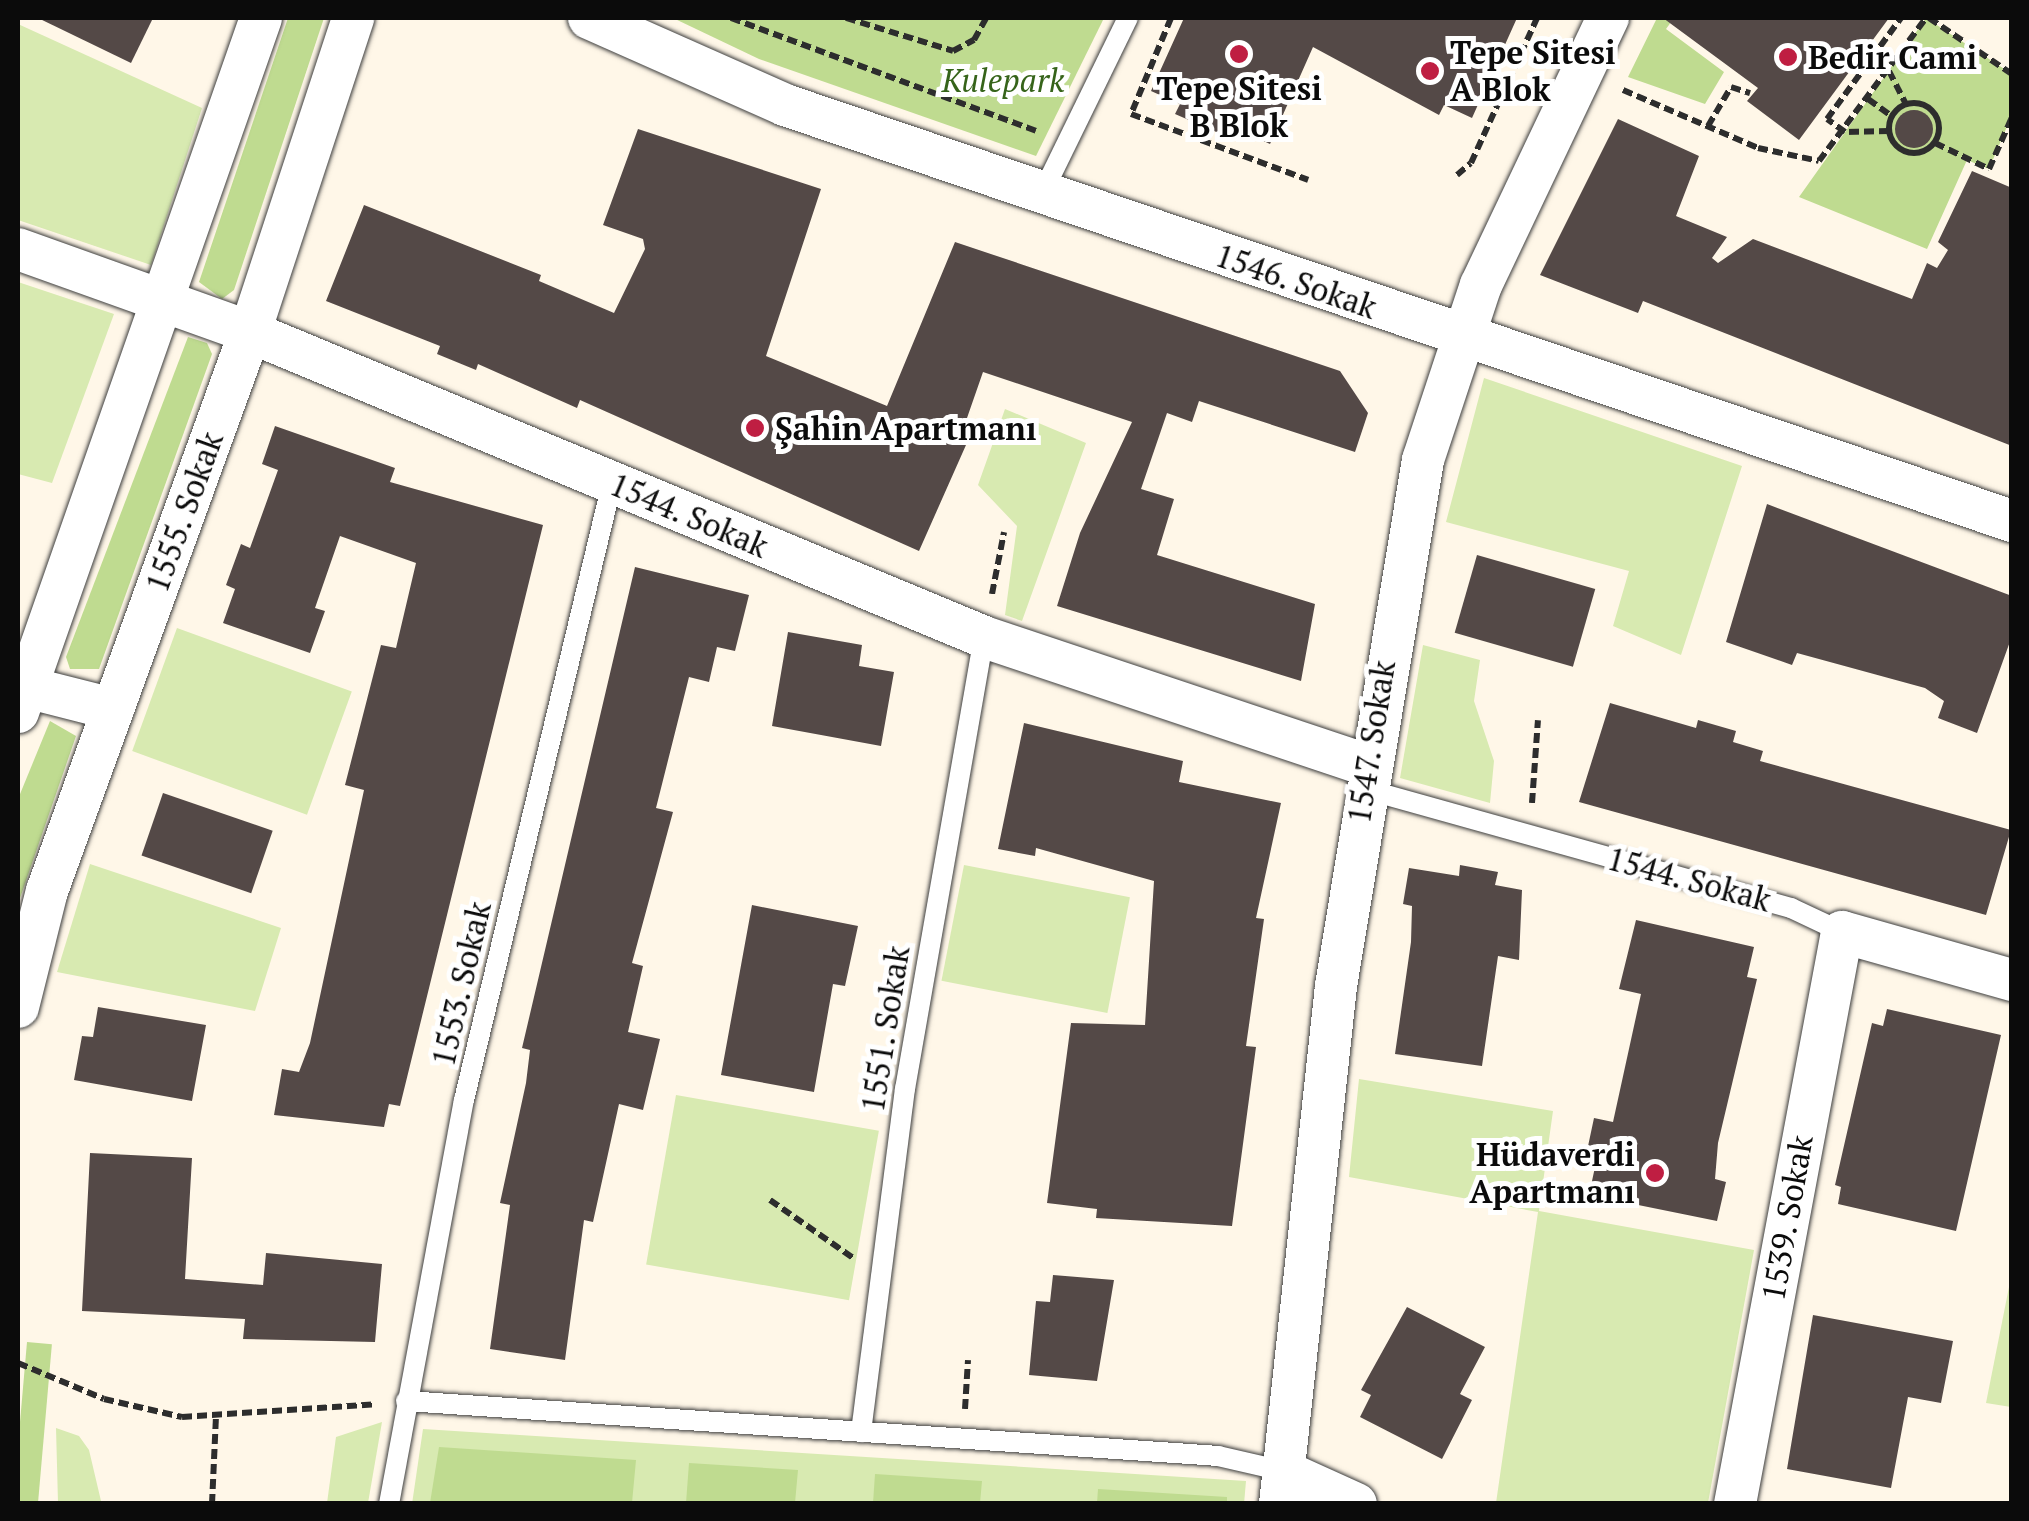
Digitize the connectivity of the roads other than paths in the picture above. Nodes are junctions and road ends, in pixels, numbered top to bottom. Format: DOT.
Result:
graph roads {
  1 [pos="261,18"];
  2 [pos="353,18"];
  3 [pos="590,18"];
  4 [pos="1128,18"];
  5 [pos="1608,18"];
  6 [pos="1042,194"];
  7 [pos="18,249"];
  8 [pos="166,299"];
  9 [pos="250,332"];
  10 [pos="1460,338"];
  11 [pos="612,483"];
  12 [pos="2012,521"];
  13 [pos="984,637"];
  14 [pos="21,695"];
  15 [pos="113,708"];
  16 [pos="1364,777"];
  17 [pos="1842,932"];
  18 [pos="2012,980"];
  19 [pos="18,1007"];
  20 [pos="406,1401"];
  21 [pos="862,1432"];
  22 [pos="1281,1488"];
  23 [pos="389,1504"];
  24 [pos="1356,1504"];
  25 [pos="1735,1504"];
  1 -- 8 [label="street"];
  2 -- 9 [label="street, 1555. Sokak"];
  3 -- 6 [label="street, 1546. Sokak"];
  4 -- 6 [label="lane"];
  5 -- 10 [label="street, 1547. Sokak"];
  6 -- 10 [label="street, 1546. Sokak"];
  7 -- 8 [label="street, 1544. Sokak"];
  8 -- 9 [label="street, 1544. Sokak"];
  8 -- 14 [label="street"];
  9 -- 11 [label="street, 1544. Sokak"];
  9 -- 15 [label="street, 1555. Sokak"];
  10 -- 12 [label="street, 1546. Sokak"];
  10 -- 16 [label="street, 1547. Sokak"];
  11 -- 13 [label="street, 1544. Sokak"];
  11 -- 20 [label="lane, 1553. Sokak"];
  13 -- 16 [label="street, 1544. Sokak"];
  13 -- 21 [label="lane, 1551. Sokak"];
  14 -- 15 [label="street"];
  15 -- 19 [label="street, 1555. Sokak"];
  16 -- 17 [label="lane, 1544. Sokak"];
  16 -- 22 [label="street, 1547. Sokak"];
  17 -- 18 [label="street, 1544. Sokak"];
  17 -- 25 [label="street, 1539. Sokak"];
  20 -- 21 [label="lane"];
  20 -- 23 [label="lane, 1553. Sokak"];
  21 -- 22 [label="lane"];
  22 -- 24 [label="street"];
}
